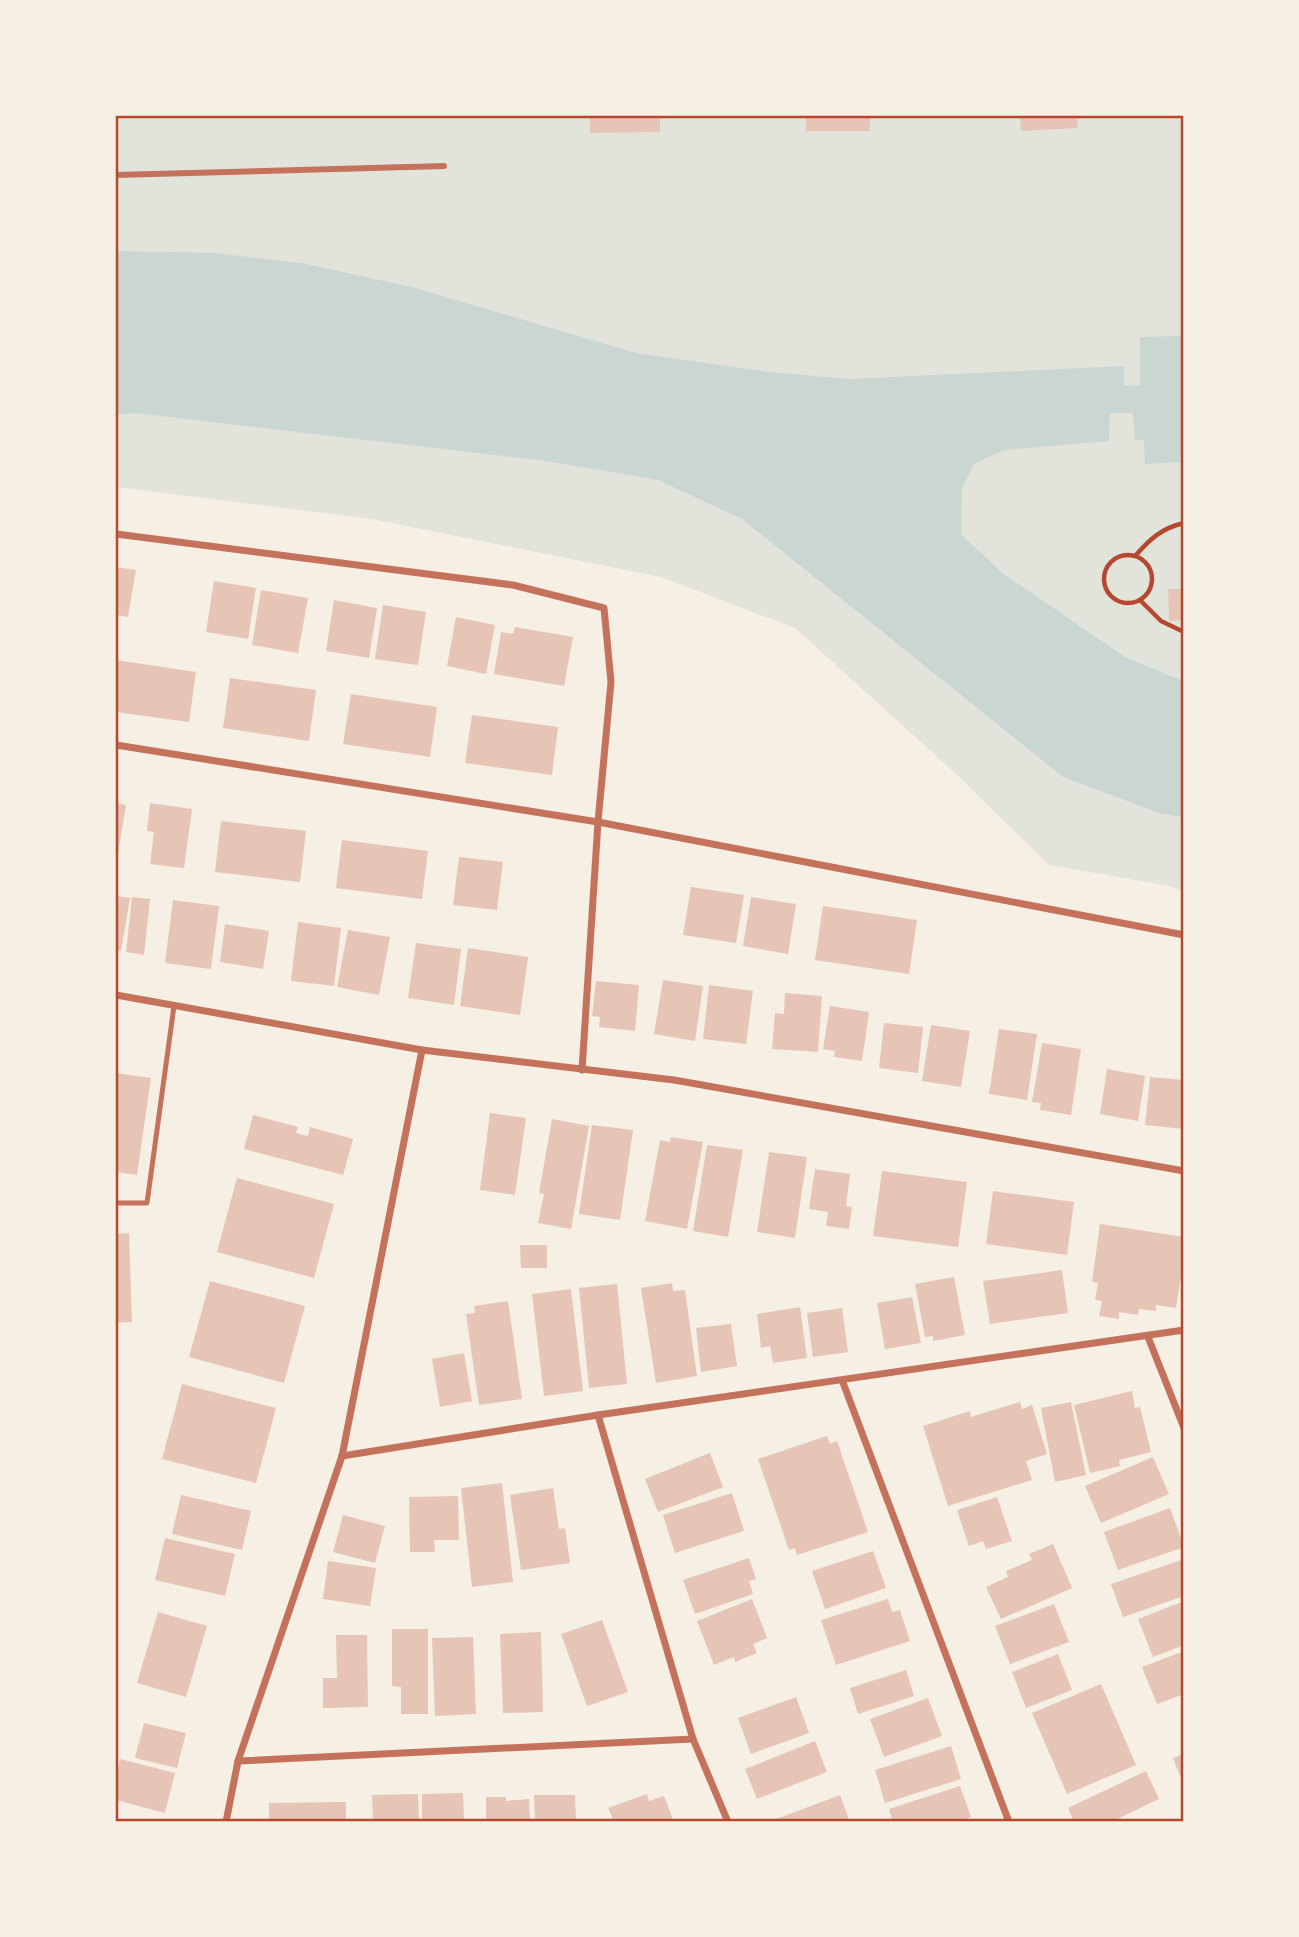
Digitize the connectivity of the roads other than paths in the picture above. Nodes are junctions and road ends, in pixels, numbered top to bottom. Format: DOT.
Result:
graph roads {
  1 [pos="444,166"];
  2 [pos="116,175"];
  3 [pos="116,534"];
  4 [pos="116,745"];
  5 [pos="598,821"];
  6 [pos="1184,935"];
  7 [pos="116,995"];
  8 [pos="174,1006"];
  9 [pos="422,1050"];
  10 [pos="582,1070"];
  11 [pos="1184,1171"];
  12 [pos="116,1203"];
  13 [pos="1184,1331"];
  14 [pos="1148,1337"];
  15 [pos="842,1380"];
  16 [pos="598,1415"];
  17 [pos="1184,1428"];
  18 [pos="342,1456"];
  19 [pos="693,1740"];
  20 [pos="237,1761"];
  21 [pos="226,1822"];
  22 [pos="728,1822"];
  23 [pos="1009,1822"];
  1 -- 2 [label="street"];
  3 -- 5 [label="street"];
  4 -- 5 [label="street"];
  5 -- 6 [label="street"];
  5 -- 10 [label="street"];
  7 -- 8 [label="street"];
  8 -- 9 [label="street"];
  8 -- 12 [label="lane"];
  9 -- 10 [label="street"];
  9 -- 18 [label="street"];
  10 -- 11 [label="street"];
  13 -- 14 [label="street"];
  14 -- 15 [label="street"];
  14 -- 17 [label="street"];
  15 -- 16 [label="street"];
  15 -- 23 [label="street"];
  16 -- 18 [label="street"];
  16 -- 19 [label="street"];
  18 -- 20 [label="street"];
  19 -- 20 [label="street"];
  19 -- 22 [label="street"];
  20 -- 21 [label="street"];
}
